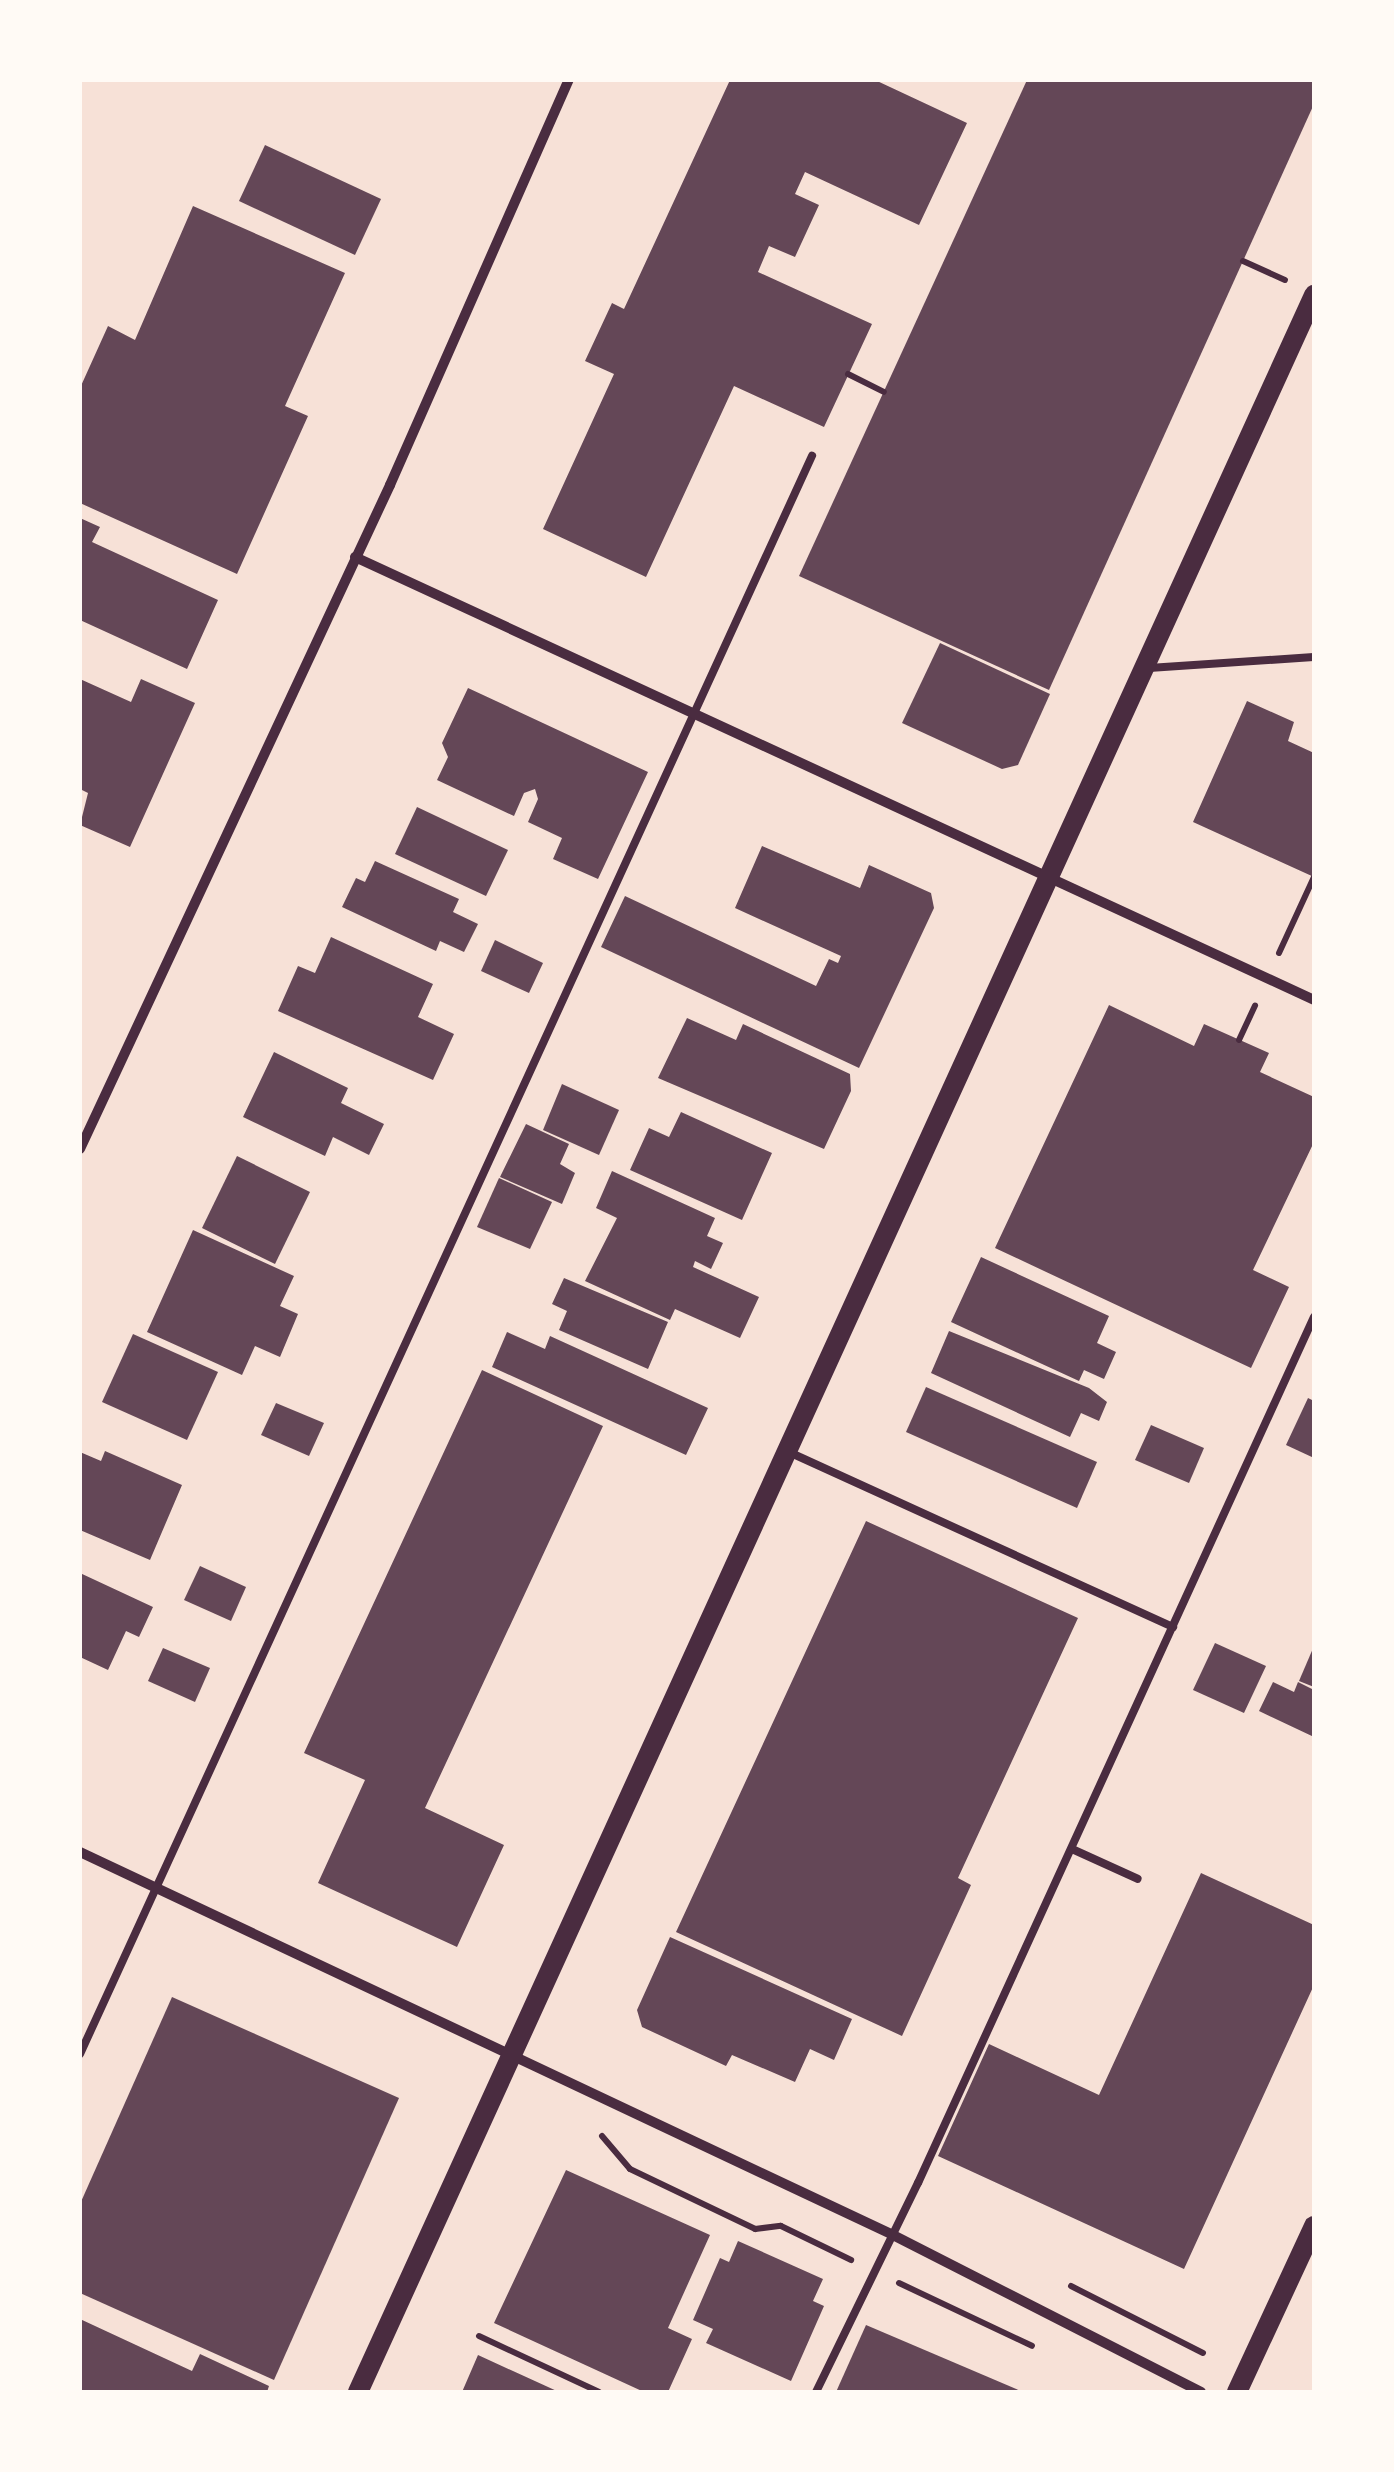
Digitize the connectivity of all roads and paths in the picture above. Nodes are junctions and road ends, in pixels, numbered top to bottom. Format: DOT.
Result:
graph roads {
  1 [pos="569,80"];
  2 [pos="1314,295"];
  3 [pos="848,374"];
  4 [pos="884,392"];
  5 [pos="812,456"];
  6 [pos="355,557"];
  7 [pos="1314,657"];
  8 [pos="1142,668"];
  9 [pos="694,715"];
  10 [pos="1045,876"];
  11 [pos="1314,1000"];
  12 [pos="80,1149"];
  13 [pos="1314,1318"];
  14 [pos="786,1450"];
  15 [pos="1173,1627"];
  16 [pos="1072,1849"];
  17 [pos="80,1852"];
  18 [pos="1138,1879"];
  19 [pos="155,1887"];
  20 [pos="80,2054"];
  21 [pos="511,2056"];
  22 [pos="1314,2226"];
  23 [pos="890,2234"];
  24 [pos="1163,2330"];
  25 [pos="480,2336"];
  26 [pos="1191,2346"];
  27 [pos="358,2392"];
  28 [pos="599,2392"];
  29 [pos="816,2392"];
  30 [pos="1200,2392"];
  31 [pos="1237,2392"];
  1 -- 6 [label="street"];
  2 -- 8 [label="main road"];
  3 -- 4 [label="path"];
  5 -- 9 [label="lane"];
  6 -- 9 [label="street"];
  6 -- 12 [label="street"];
  7 -- 8 [label="lane"];
  8 -- 10 [label="main road"];
  9 -- 10 [label="street"];
  9 -- 19 [label="lane"];
  10 -- 11 [label="street"];
  10 -- 14 [label="main road"];
  13 -- 15 [label="lane"];
  14 -- 15 [label="lane"];
  14 -- 21 [label="main road"];
  15 -- 16 [label="lane"];
  16 -- 18 [label="lane"];
  16 -- 23 [label="lane"];
  17 -- 19 [label="street"];
  19 -- 20 [label="lane"];
  19 -- 21 [label="street"];
  21 -- 23 [label="street"];
  21 -- 27 [label="main road"];
  22 -- 31 [label="main road"];
  23 -- 29 [label="lane"];
  23 -- 30 [label="street"];
  24 -- 26 [label="path"];
  25 -- 28 [label="path"];
}
